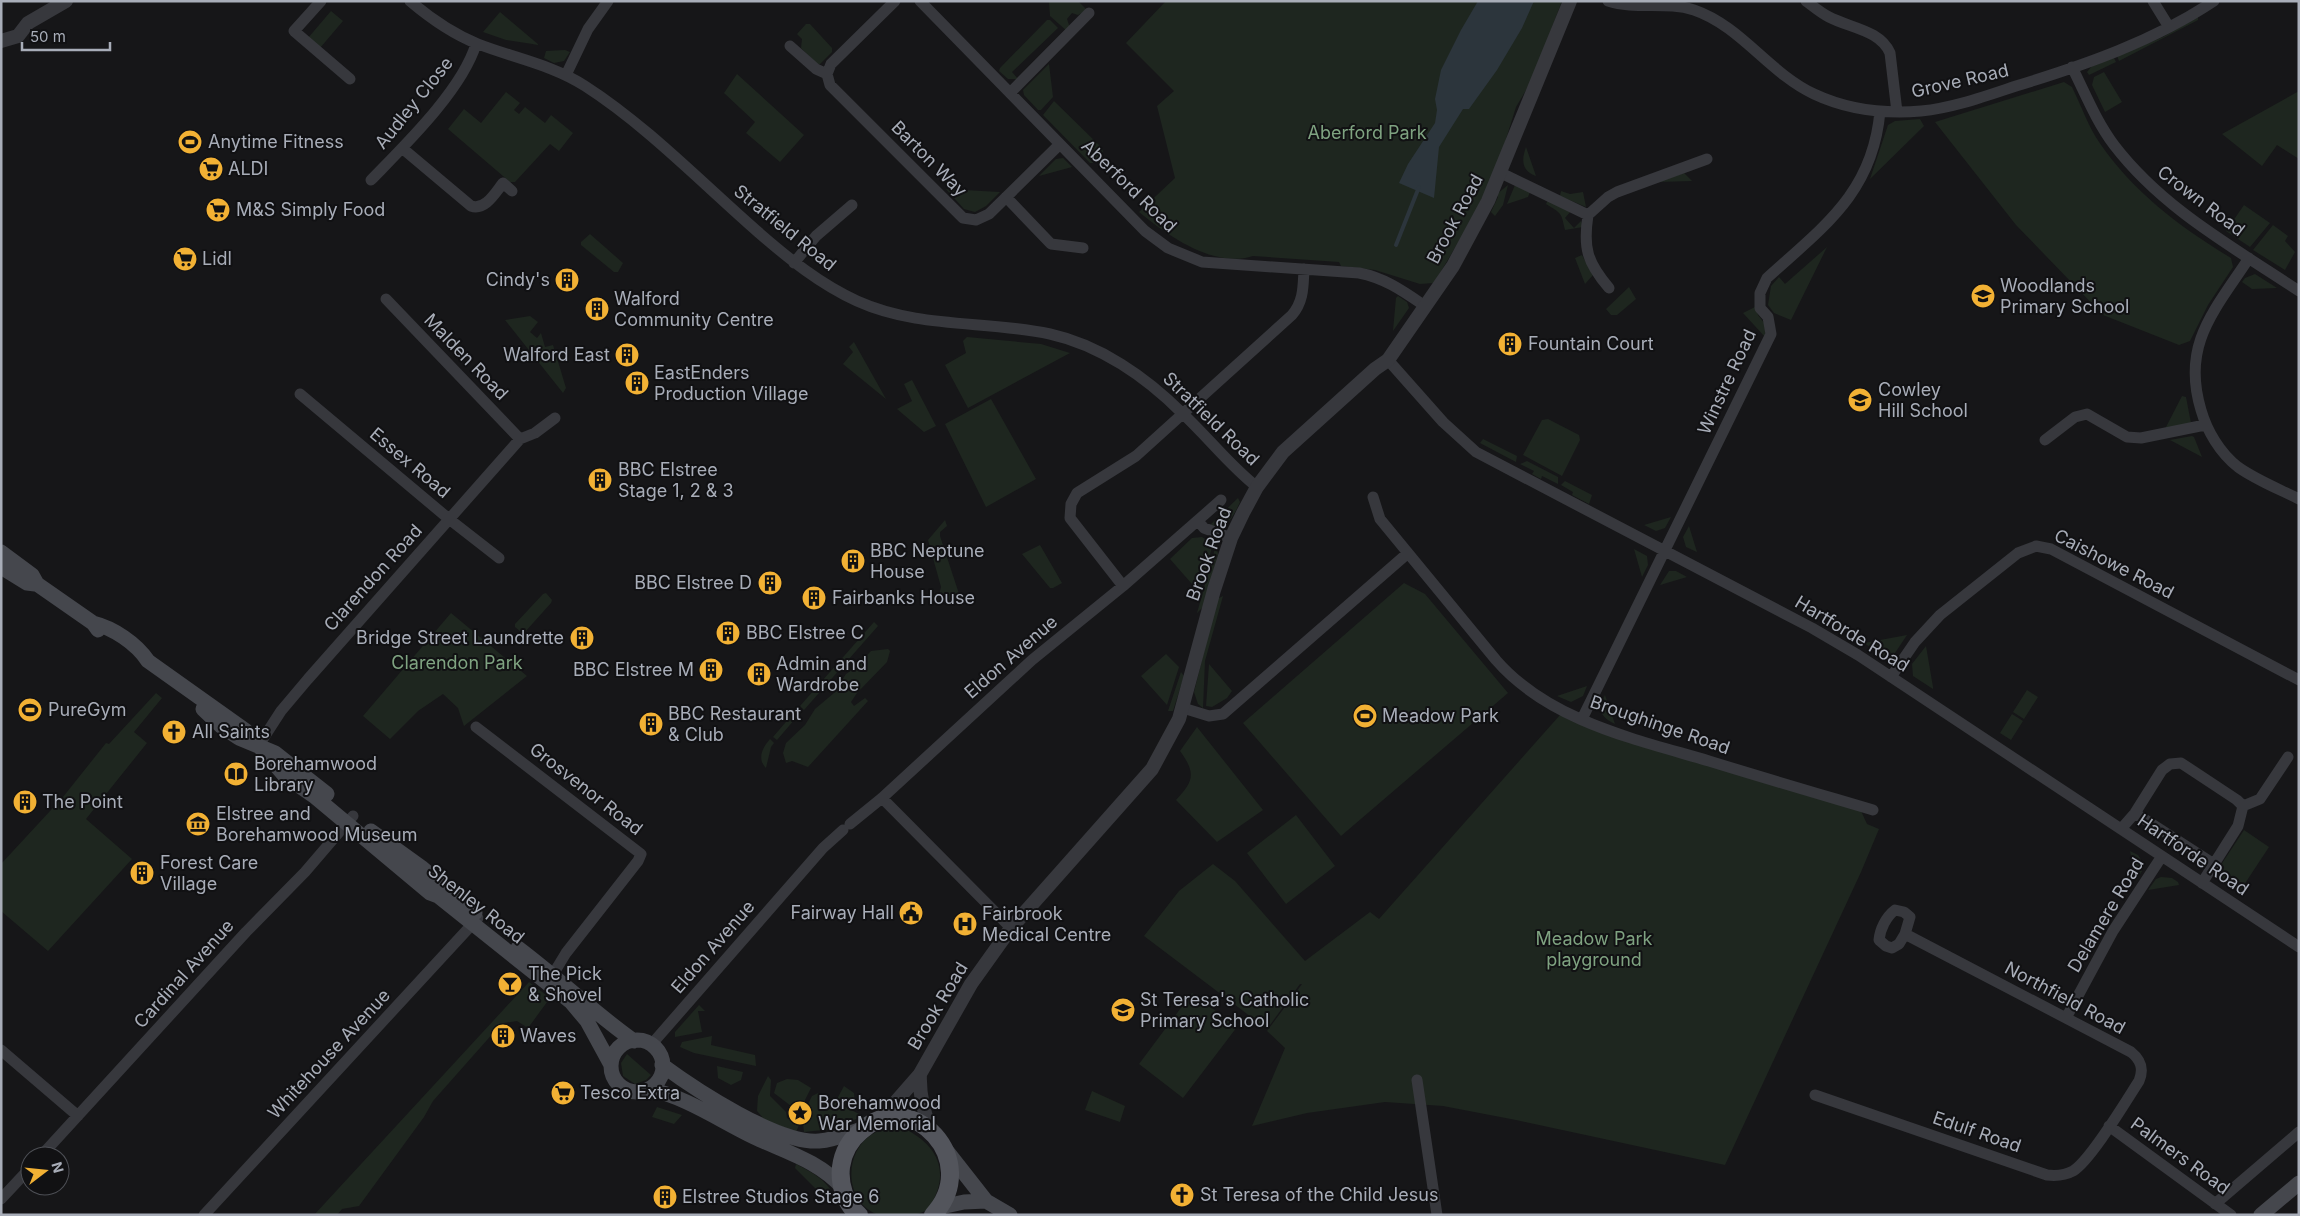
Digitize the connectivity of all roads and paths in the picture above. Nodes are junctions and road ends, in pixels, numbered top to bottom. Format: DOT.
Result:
graph roads {
  1 [pos="66,1"];
  2 [pos="321,1"];
  3 [pos="410,1"];
  4 [pos="608,1"];
  5 [pos="895,1"];
  6 [pos="920,1"];
  7 [pos="1570,1"];
  8 [pos="1608,1"];
  9 [pos="1806,1"];
  10 [pos="2153,1"];
  11 [pos="2214,1"];
  12 [pos="1089,13"];
  13 [pos="2169,27"];
  14 [pos="1,41"];
  15 [pos="476,44"];
  16 [pos="790,46"];
  17 [pos="2072,67"];
  18 [pos="827,74"];
  19 [pos="566,75"];
  20 [pos="350,79"];
  21 [pos="1010,93"];
  22 [pos="1880,112"];
  23 [pos="1897,112"];
  24 [pos="1060,144"];
  25 [pos="402,148"];
  26 [pos="1707,159"];
  27 [pos="1501,173"];
  28 [pos="371,180"];
  29 [pos="512,191"];
  30 [pos="1006,198"];
  31 [pos="852,206"];
  32 [pos="1588,215"];
  33 [pos="1083,248"];
  34 [pos="2249,258"];
  35 [pos="794,263"];
  36 [pos="1304,269"];
  37 [pos="1609,288"];
  38 [pos="2299,291"];
  39 [pos="386,299"];
  40 [pos="1425,306"];
  41 [pos="1388,360"];
  42 [pos="300,394"];
  43 [pos="1184,414"];
  44 [pos="555,418"];
  45 [pos="2205,425"];
  46 [pos="520,439"];
  47 [pos="2045,440"];
  48 [pos="1257,487"];
  49 [pos="1373,497"];
  50 [pos="2299,499"];
  51 [pos="1221,500"];
  52 [pos="449,519"];
  53 [pos="1198,521"];
  54 [pos="1231,538"];
  55 [pos="1666,551"];
  56 [pos="1,552"];
  57 [pos="1408,553"];
  58 [pos="499,558"];
  59 [pos="1,567"];
  60 [pos="37,584"];
  61 [pos="1123,586"];
  62 [pos="1891,677"];
  63 [pos="2299,680"];
  64 [pos="1183,708"];
  65 [pos="1582,719"];
  66 [pos="476,727"];
  67 [pos="258,745"];
  68 [pos="2288,757"];
  69 [pos="882,798"];
  70 [pos="2243,806"];
  71 [pos="1873,810"];
  72 [pos="2135,812"];
  73 [pos="350,820"];
  74 [pos="2121,829"];
  75 [pos="2162,856"];
  76 [pos="2214,864"];
  77 [pos="2202,883"];
  78 [pos="476,921"];
  79 [pos="1011,928"];
  80 [pos="1905,934"];
  81 [pos="2299,948"];
  82 [pos="550,979"];
  83 [pos="2066,1018"];
  84 [pos="634,1041"];
  85 [pos="651,1045"];
  86 [pos="1,1050"];
  87 [pos="611,1064"];
  88 [pos="662,1065"];
  89 [pos="920,1074"];
  90 [pos="1417,1080"];
  91 [pos="648,1089"];
  92 [pos="1431,1094"];
  93 [pos="1419,1095"];
  94 [pos="1815,1095"];
  95 [pos="78,1116"];
  96 [pos="869,1125"];
  97 [pos="2109,1126"];
  98 [pos="931,1131"];
  99 [pos="2299,1132"];
  100 [pos="50,1146"];
  101 [pos="946,1150"];
  102 [pos="20,1179"];
  103 [pos="2299,1183"];
  104 [pos="843,1188"];
  105 [pos="1,1199"];
  106 [pos="986,1201"];
  107 [pos="2215,1204"];
  108 [pos="937,1211"];
  109 [pos="204,1215"];
  110 [pos="859,1215"];
  111 [pos="1010,1215"];
  112 [pos="1437,1215"];
  113 [pos="2231,1215"];
  114 [pos="2261,1215"];
  1 -- 14 [label="street"];
  2 -- 20 [label="street"];
  3 -- 15 [label="street, Stratfield Road"];
  4 -- 19 [label="street"];
  5 -- 18 [label="street"];
  6 -- 21 [label="street, Aberford Road"];
  7 -- 27 [label="street, Brook Road"];
  8 -- 22 [label="street, Grove Road"];
  9 -- 23 [label="street"];
  10 -- 13 [label="street"];
  11 -- 13 [label="street, Grove Road"];
  12 -- 21 [label="street"];
  13 -- 17 [label="street, Grove Road"];
  15 -- 19 [label="street, Stratfield Road"];
  15 -- 25 [label="street, Audley Close"];
  16 -- 18 [label="street, Barton Way"];
  17 -- 23 [label="street, Grove Road"];
  17 -- 34 [label="street, Crown Road"];
  18 -- 30 [label="street, Barton Way"];
  19 -- 35 [label="street, Stratfield Road"];
  21 -- 24 [label="street, Aberford Road"];
  22 -- 23 [label="street, Grove Road"];
  22 -- 55 [label="street, Winstre Road"];
  24 -- 30 [label="street, Barton Way"];
  24 -- 36 [label="street, Aberford Road"];
  25 -- 28 [label="street, Audley Close"];
  25 -- 29 [label="street"];
  26 -- 32 [label="street"];
  27 -- 32 [label="street"];
  27 -- 40 [label="street, Brook Road"];
  30 -- 33 [label="street"];
  31 -- 35 [label="street"];
  32 -- 37 [label="street"];
  34 -- 38 [label="street, Crown Road"];
  34 -- 45 [label="street"];
  35 -- 43 [label="street, Stratfield Road"];
  36 -- 40 [label="street, Aberford Road"];
  36 -- 43 [label="street"];
  39 -- 46 [label="street, Malden Road"];
  40 -- 41 [label="street, Brook Road"];
  41 -- 48 [label="street, Brook Road"];
  41 -- 55 [label="street, Hartforde Road"];
  42 -- 52 [label="street, Essex Road"];
  43 -- 48 [label="street, Stratfield Road"];
  43 -- 61 [label="street"];
  44 -- 46 [label="street"];
  45 -- 47 [label="street"];
  45 -- 50 [label="street"];
  46 -- 52 [label="street, Clarendon Road"];
  48 -- 54 [label="street, Brook Road"];
  49 -- 57 [label="street, Broughinge Road"];
  51 -- 53 [label="street, Eldon Avenue"];
  52 -- 58 [label="street, Essex Road"];
  52 -- 67 [label="street, Clarendon Road"];
  53 -- 54 [label="street"];
  53 -- 61 [label="street, Eldon Avenue"];
  54 -- 64 [label="street, Brook Road"];
  55 -- 62 [label="street, Hartforde Road"];
  55 -- 65 [label="street, Winstre Road"];
  56 -- 60 [label="main road, Shenley Road"];
  57 -- 64 [label="street"];
  57 -- 65 [label="street, Broughinge Road"];
  59 -- 60 [label="main road, Shenley Road"];
  60 -- 67 [label="main road, Shenley Road"];
  61 -- 69 [label="street, Eldon Avenue"];
  62 -- 63 [label="street, Caishowe Road"];
  62 -- 74 [label="street, Hartforde Road"];
  64 -- 79 [label="street, Brook Road"];
  65 -- 71 [label="street, Broughinge Road"];
  66 -- 82 [label="street, Grosvenor Road"];
  67 -- 73 [label="main road, Shenley Road"];
  68 -- 70 [label="street"];
  69 -- 79 [label="street"];
  69 -- 85 [label="street, Eldon Avenue"];
  70 -- 72 [label="street"];
  70 -- 76 [label="street"];
  72 -- 74 [label="street"];
  72 -- 76 [label="street, Hartforde Road"];
  73 -- 78 [label="main road, Shenley Road"];
  73 -- 95 [label="street, Cardinal Avenue"];
  74 -- 75 [label="street, Hartforde Road"];
  75 -- 77 [label="street, Hartforde Road"];
  75 -- 83 [label="street, Delamere Road"];
  76 -- 77 [label="street"];
  77 -- 81 [label="street, Hartforde Road"];
  78 -- 82 [label="main road, Shenley Road"];
  78 -- 109 [label="street, Whitehouse Avenue"];
  79 -- 89 [label="street, Brook Road"];
  80 -- 83 [label="street, Northfield Road"];
  82 -- 84 [label="main road, Shenley Road"];
  82 -- 87 [label="main road, Shenley Road"];
  83 -- 97 [label="street, Northfield Road"];
  84 -- 85 [label="main road"];
  84 -- 87 [label="main road"];
  85 -- 88 [label="main road"];
  86 -- 95 [label="street"];
  87 -- 91 [label="main road"];
  88 -- 91 [label="main road"];
  88 -- 96 [label="main road"];
  89 -- 96 [label="street, Brook Road"];
  89 -- 98 [label="street, Brook Road"];
  90 -- 93 [label="street"];
  91 -- 104 [label="main road"];
  92 -- 93 [label="street"];
  93 -- 112 [label="street"];
  94 -- 97 [label="street, Edulf Road"];
  95 -- 100 [label="street, Cardinal Avenue"];
  96 -- 98 [label="main road"];
  96 -- 104 [label="main road"];
  97 -- 107 [label="street, Palmers Road"];
  98 -- 101 [label="main road"];
  99 -- 107 [label="street"];
  101 -- 106 [label="main road"];
  101 -- 108 [label="main road"];
  102 -- 105 [label="street"];
  103 -- 114 [label="main road"];
  104 -- 110 [label="main road"];
  106 -- 108 [label="main road"];
  106 -- 111 [label="main road"];
  107 -- 113 [label="street, Palmers Road"];
}
